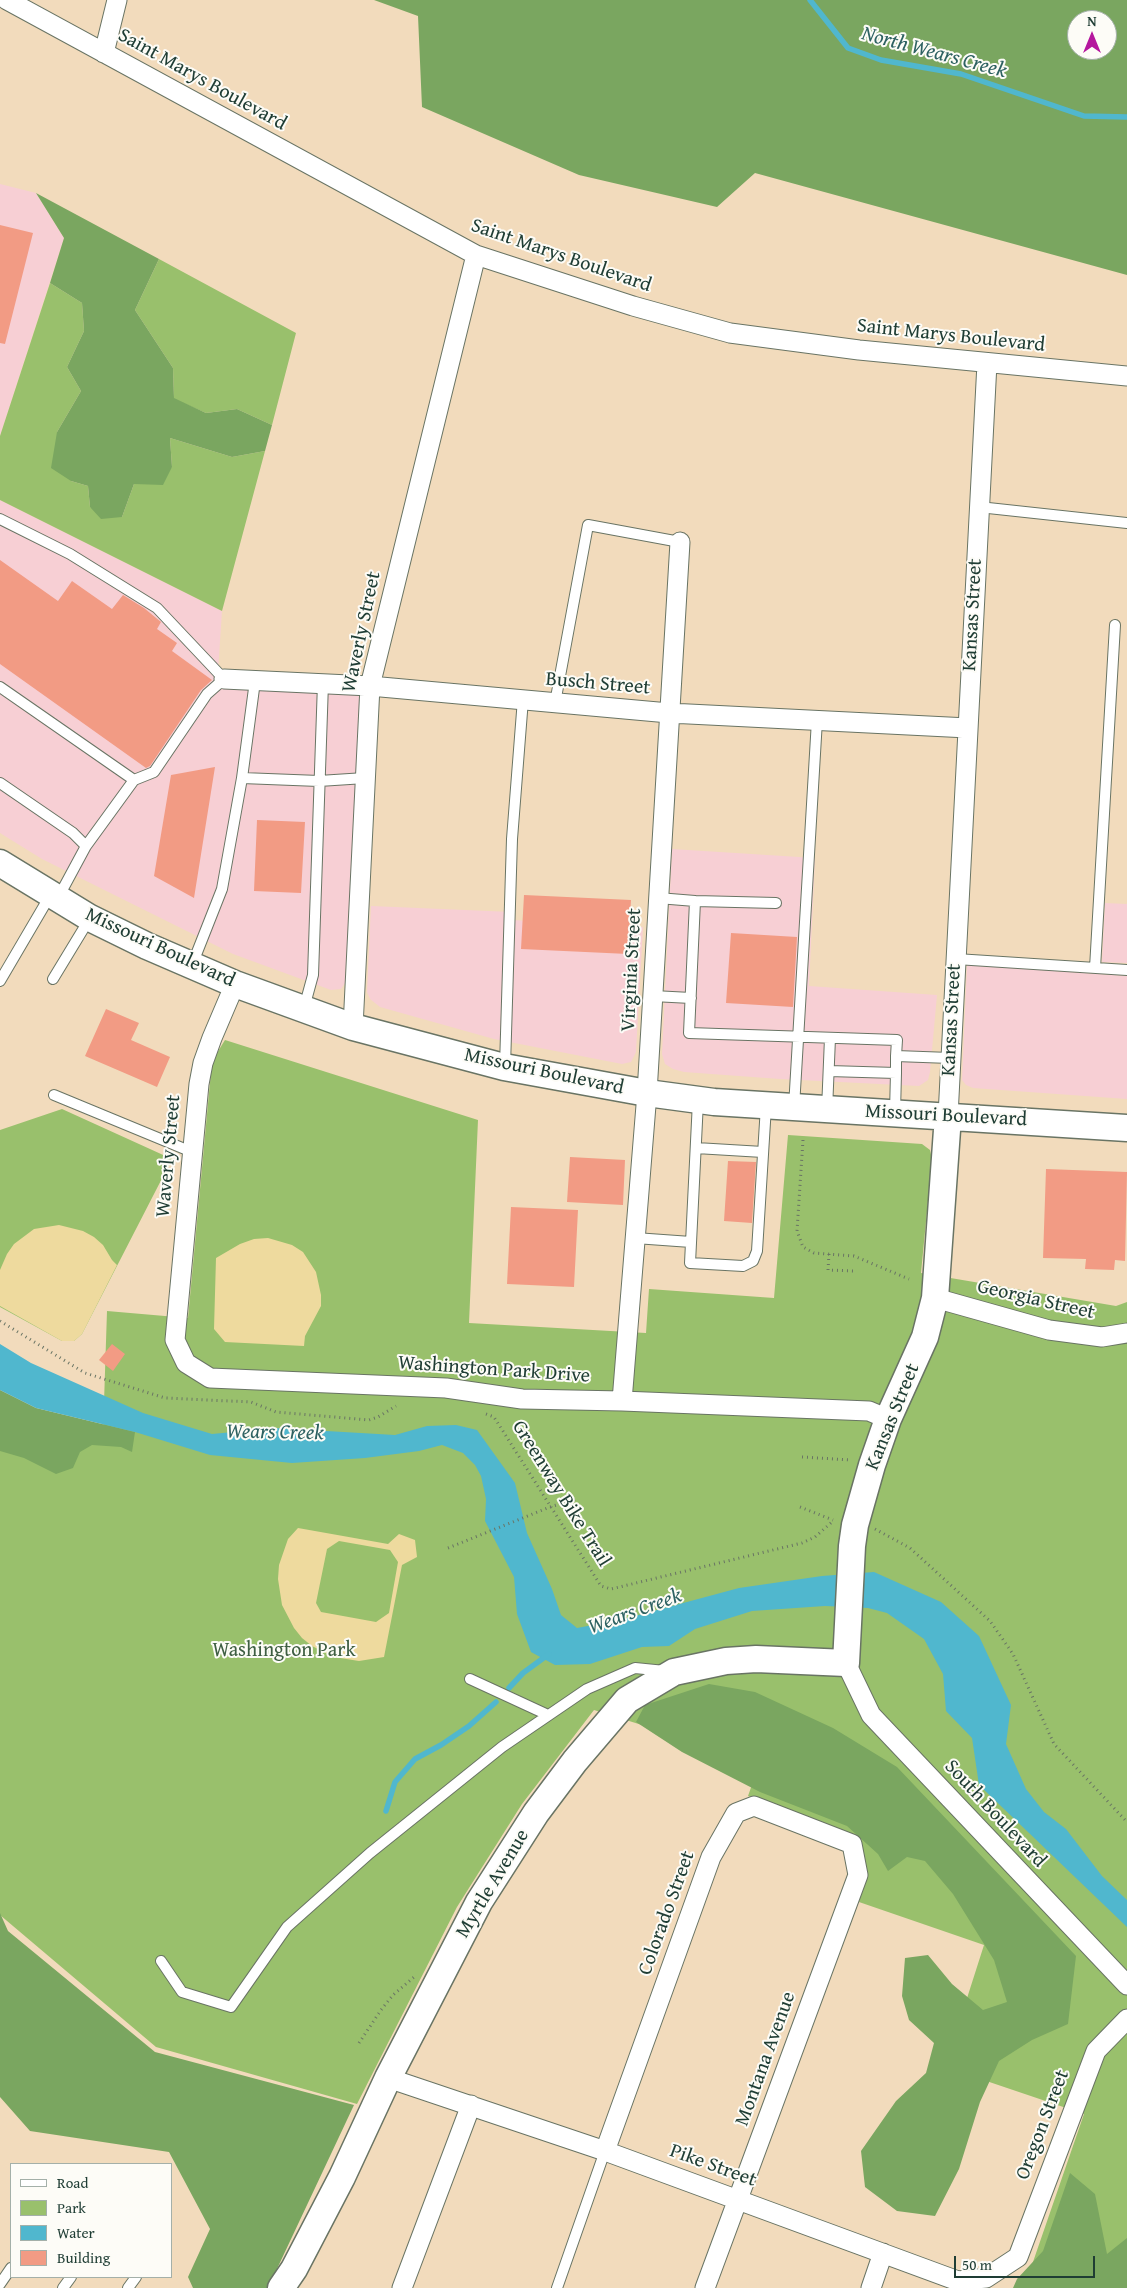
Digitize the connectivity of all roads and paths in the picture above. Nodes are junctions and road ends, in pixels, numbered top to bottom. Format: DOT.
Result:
graph roads {
  1 [pos="7,0"];
  2 [pos="117,0"];
  3 [pos="104,53"];
  4 [pos="476,255"];
  5 [pos="986,363"];
  6 [pos="1127,376"];
  7 [pos="979,507"];
  8 [pos="0,519"];
  9 [pos="1127,523"];
  10 [pos="680,542"];
  11 [pos="1115,625"];
  12 [pos="224,679"];
  13 [pos="256,680"];
  14 [pos="323,683"];
  15 [pos="370,686"];
  16 [pos="0,687"];
  17 [pos="522,699"];
  18 [pos="555,702"];
  19 [pos="669,713"];
  20 [pos="818,720"];
  21 [pos="968,728"];
  22 [pos="242,778"];
  23 [pos="365,778"];
  24 [pos="134,780"];
  25 [pos="319,782"];
  26 [pos="0,783"];
  27 [pos="86,846"];
  28 [pos="0,864"];
  29 [pos="55,896"];
  30 [pos="658,898"];
  31 [pos="694,901"];
  32 [pos="776,903"];
  33 [pos="90,918"];
  34 [pos="956,959"];
  35 [pos="192,965"];
  36 [pos="1095,968"];
  37 [pos="1127,970"];
  38 [pos="53,979"];
  39 [pos="0,981"];
  40 [pos="236,984"];
  41 [pos="653,996"];
  42 [pos="691,998"];
  43 [pos="304,1009"];
  44 [pos="353,1027"];
  45 [pos="798,1037"];
  46 [pos="830,1038"];
  47 [pos="896,1056"];
  48 [pos="950,1058"];
  49 [pos="504,1067"];
  50 [pos="829,1071"];
  51 [pos="896,1073"];
  52 [pos="647,1093"];
  53 [pos="54,1095"];
  54 [pos="698,1100"];
  55 [pos="766,1106"];
  56 [pos="794,1108"];
  57 [pos="827,1110"];
  58 [pos="894,1113"];
  59 [pos="948,1116"];
  60 [pos="1127,1128"];
  61 [pos="803,1140"];
  62 [pos="696,1148"];
  63 [pos="192,1152"];
  64 [pos="763,1152"];
  65 [pos="635,1238"];
  66 [pos="691,1242"];
  67 [pos="829,1254"];
  68 [pos="854,1271"];
  69 [pos="909,1279"];
  70 [pos="935,1298"];
  71 [pos="0,1321"];
  72 [pos="1127,1333"];
  73 [pos="175,1340"];
  74 [pos="622,1400"];
  75 [pos="402,1404"];
  76 [pos="480,1412"];
  77 [pos="888,1419"];
  78 [pos="802,1457"];
  79 [pos="859,1461"];
  80 [pos="577,1499"];
  81 [pos="550,1506"];
  82 [pos="800,1508"];
  83 [pos="834,1521"];
  84 [pos="840,1522"];
  85 [pos="872,1528"];
  86 [pos="448,1548"];
  87 [pos="846,1663"];
  88 [pos="674,1672"];
  89 [pos="470,1680"];
  90 [pos="548,1715"];
  91 [pos="1127,1822"];
  92 [pos="852,1844"];
  93 [pos="161,1962"];
  94 [pos="419,1974"];
  95 [pos="1127,1985"];
  96 [pos="1127,2019"];
  97 [pos="359,2043"];
  98 [pos="388,2078"];
  99 [pos="471,2104"];
  100 [pos="605,2151"];
  101 [pos="739,2200"];
  102 [pos="883,2253"];
  103 [pos="1018,2257"];
  104 [pos="10,2269"];
  105 [pos="0,2284"];
  106 [pos="281,2288"];
  107 [pos="402,2288"];
  108 [pos="557,2288"];
  109 [pos="705,2288"];
  110 [pos="871,2288"];
  1 -- 3 [label="street, Saint Marys Boulevard"];
  2 -- 3 [label="street"];
  3 -- 4 [label="street, Saint Marys Boulevard"];
  4 -- 5 [label="street, Saint Marys Boulevard"];
  4 -- 15 [label="street, Waverly Street"];
  5 -- 6 [label="street, Saint Marys Boulevard"];
  5 -- 7 [label="street, Kansas Street"];
  7 -- 9 [label="lane"];
  7 -- 21 [label="street, Kansas Street"];
  8 -- 12 [label="lane"];
  10 -- 18 [label="lane"];
  10 -- 19 [label="street, Virginia Street"];
  11 -- 36 [label="lane"];
  12 -- 13 [label="street, Busch Street"];
  12 -- 24 [label="lane"];
  13 -- 14 [label="street, Busch Street"];
  13 -- 22 [label="lane"];
  14 -- 15 [label="street, Busch Street"];
  14 -- 25 [label="lane"];
  15 -- 17 [label="street, Busch Street"];
  15 -- 23 [label="street, Waverly Street"];
  16 -- 24 [label="lane"];
  17 -- 18 [label="street, Busch Street"];
  17 -- 49 [label="lane"];
  18 -- 19 [label="street, Busch Street"];
  19 -- 20 [label="street, Busch Street"];
  19 -- 30 [label="street, Virginia Street"];
  20 -- 21 [label="street, Busch Street"];
  20 -- 45 [label="lane"];
  21 -- 34 [label="street, Kansas Street"];
  22 -- 25 [label="lane"];
  22 -- 35 [label="lane"];
  23 -- 25 [label="lane"];
  23 -- 44 [label="street, Waverly Street"];
  24 -- 27 [label="lane"];
  25 -- 43 [label="lane"];
  26 -- 27 [label="lane"];
  27 -- 29 [label="lane"];
  28 -- 29 [label="street, Missouri Boulevard"];
  29 -- 33 [label="street, Missouri Boulevard"];
  29 -- 39 [label="lane"];
  30 -- 31 [label="lane"];
  30 -- 41 [label="street, Virginia Street"];
  31 -- 32 [label="lane"];
  31 -- 42 [label="lane"];
  33 -- 35 [label="street, Missouri Boulevard"];
  33 -- 38 [label="lane"];
  34 -- 36 [label="lane"];
  34 -- 48 [label="street, Kansas Street"];
  35 -- 40 [label="street, Missouri Boulevard"];
  36 -- 37 [label="lane"];
  40 -- 43 [label="street, Missouri Boulevard"];
  40 -- 63 [label="street, Waverly Street"];
  41 -- 42 [label="lane"];
  41 -- 52 [label="street, Virginia Street"];
  42 -- 45 [label="lane"];
  43 -- 44 [label="street, Missouri Boulevard"];
  44 -- 49 [label="street, Missouri Boulevard"];
  45 -- 46 [label="lane"];
  45 -- 56 [label="lane"];
  46 -- 47 [label="lane"];
  46 -- 50 [label="lane"];
  47 -- 48 [label="lane"];
  47 -- 51 [label="lane"];
  48 -- 59 [label="street, Kansas Street"];
  49 -- 52 [label="street, Missouri Boulevard"];
  50 -- 51 [label="lane"];
  50 -- 57 [label="lane"];
  51 -- 58 [label="lane"];
  52 -- 54 [label="street, Missouri Boulevard"];
  52 -- 65 [label="street, Virginia Street"];
  53 -- 63 [label="lane"];
  54 -- 55 [label="street, Missouri Boulevard"];
  54 -- 62 [label="lane"];
  55 -- 56 [label="street, Missouri Boulevard"];
  55 -- 64 [label="lane"];
  56 -- 57 [label="street, Missouri Boulevard"];
  57 -- 58 [label="street, Missouri Boulevard"];
  58 -- 59 [label="street, Missouri Boulevard"];
  59 -- 60 [label="street, Missouri Boulevard"];
  59 -- 70 [label="street, Kansas Street"];
  61 -- 67 [label="path"];
  62 -- 64 [label="lane"];
  62 -- 66 [label="lane"];
  63 -- 73 [label="street, Waverly Street"];
  64 -- 66 [label="lane"];
  65 -- 66 [label="lane"];
  65 -- 74 [label="street, Virginia Street"];
  67 -- 68 [label="path"];
  67 -- 69 [label="path"];
  70 -- 72 [label="street, Georgia Street"];
  70 -- 77 [label="street, Kansas Street"];
  71 -- 75 [label="path"];
  73 -- 74 [label="street, Washington Park Drive"];
  74 -- 77 [label="street, Washington Park Drive"];
  76 -- 81 [label="path, Greenway Bike Trail"];
  77 -- 87 [label="street, Kansas Street"];
  78 -- 79 [label="path"];
  80 -- 81 [label="path"];
  81 -- 83 [label="path, Greenway Bike Trail"];
  81 -- 86 [label="path"];
  82 -- 83 [label="path"];
  83 -- 84 [label="path"];
  85 -- 91 [label="path"];
  87 -- 88 [label="street, Myrtle Avenue"];
  87 -- 95 [label="street, South Boulevard"];
  88 -- 90 [label="lane"];
  88 -- 98 [label="street, Myrtle Avenue"];
  89 -- 90 [label="lane"];
  90 -- 93 [label="lane"];
  92 -- 100 [label="street, Colorado Street"];
  92 -- 101 [label="street, Montana Avenue"];
  94 -- 97 [label="path"];
  96 -- 103 [label="street, Oregon Street"];
  98 -- 99 [label="street, Pike Street"];
  98 -- 106 [label="street, Myrtle Avenue"];
  99 -- 100 [label="street, Pike Street"];
  99 -- 107 [label="street"];
  100 -- 101 [label="street, Pike Street"];
  100 -- 108 [label="lane"];
  101 -- 102 [label="street, Pike Street"];
  101 -- 109 [label="street, Montana Avenue"];
  102 -- 103 [label="street, Pike Street"];
  102 -- 110 [label="street"];
  104 -- 105 [label="lane"];
}
